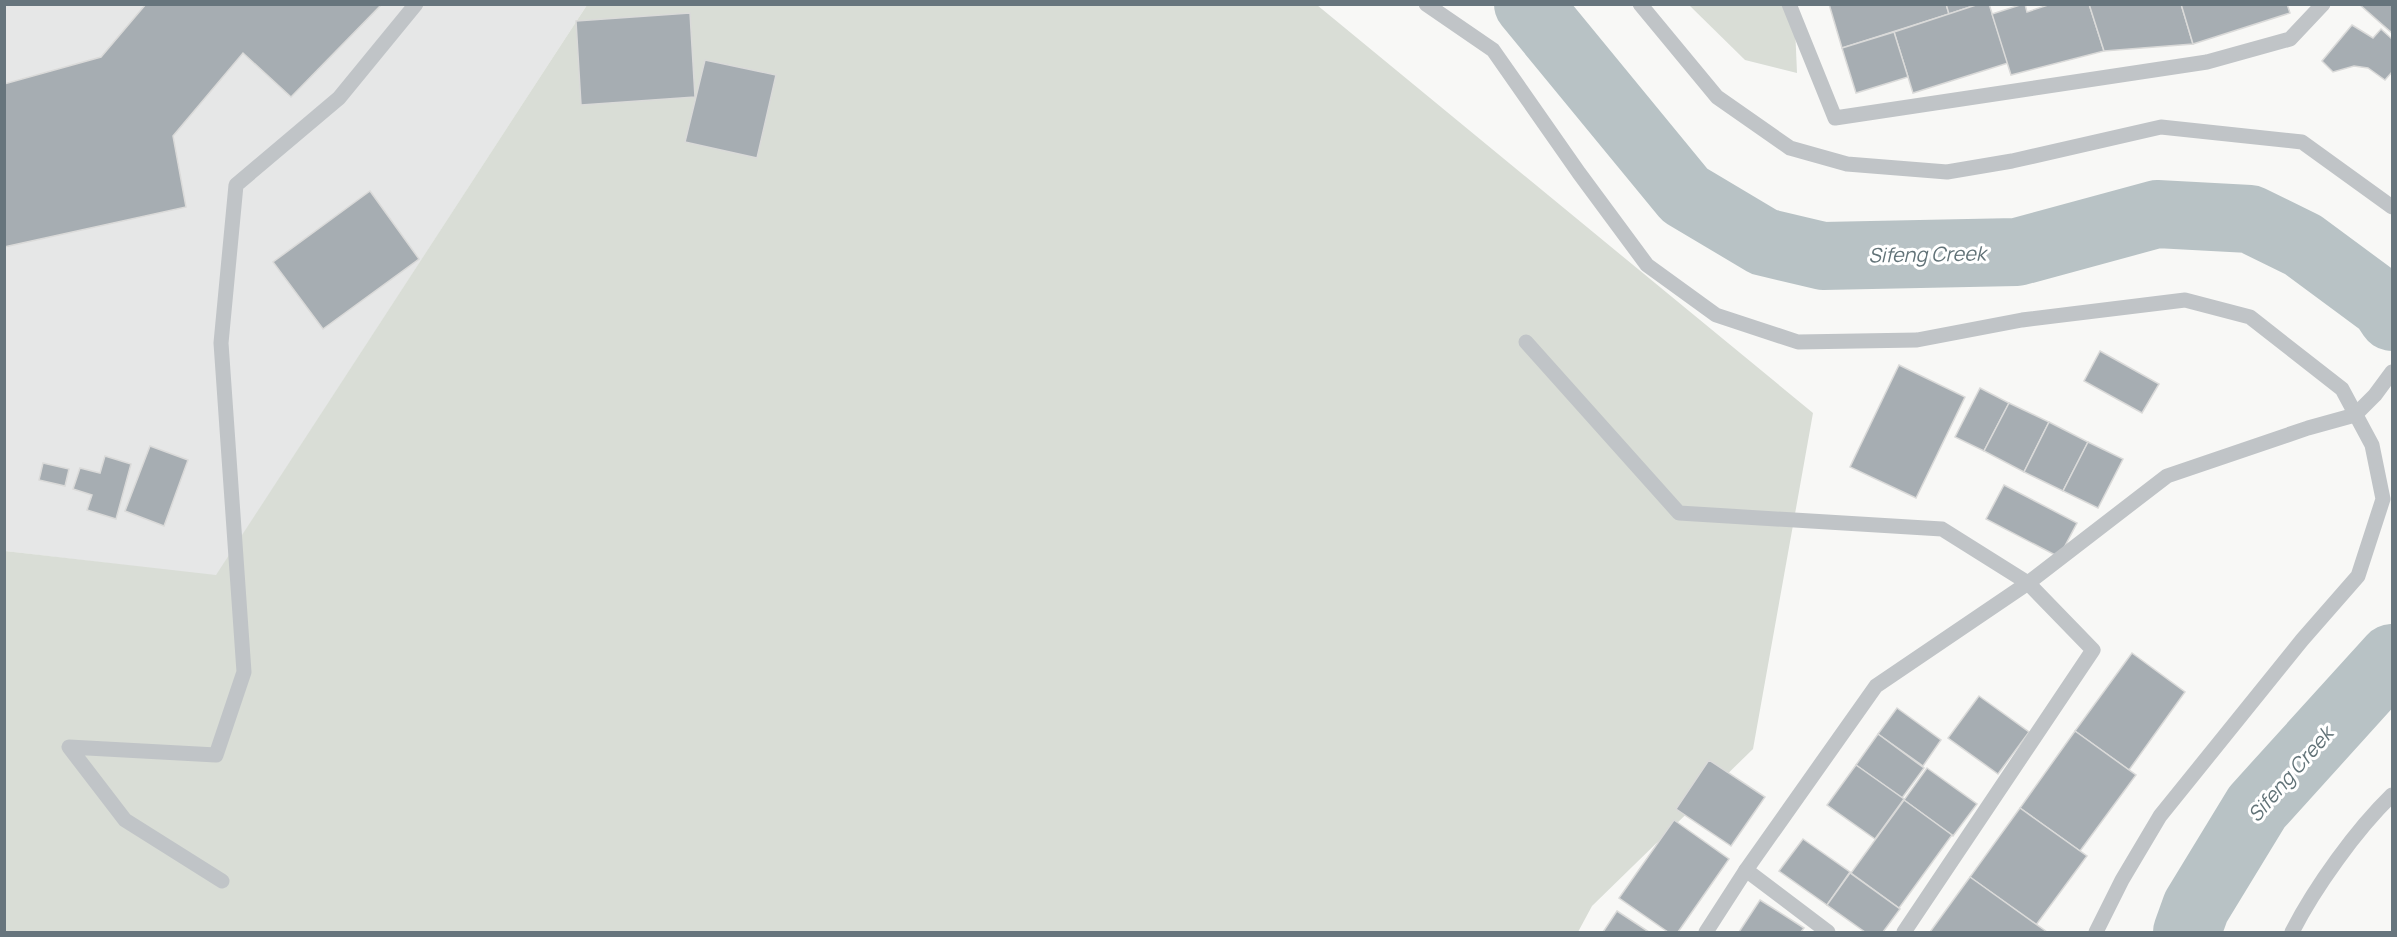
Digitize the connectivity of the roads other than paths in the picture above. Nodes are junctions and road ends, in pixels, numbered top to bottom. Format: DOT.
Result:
graph roads {
  1 [pos="416,4"];
  2 [pos="1426,4"];
  3 [pos="1640,4"];
  4 [pos="1789,4"];
  5 [pos="2323,4"];
  6 [pos="2392,207"];
  7 [pos="1526,342"];
  8 [pos="2392,372"];
  9 [pos="2355,415"];
  10 [pos="2028,583"];
  11 [pos="2392,795"];
  12 [pos="1746,870"];
  13 [pos="222,881"];
  14 [pos="1706,933"];
  15 [pos="1828,933"];
  16 [pos="1904,933"];
  17 [pos="2096,933"];
  18 [pos="2292,933"];
  1 -- 13 [label="lane"];
  2 -- 9 [label="lane"];
  3 -- 6 [label="lane"];
  4 -- 5 [label="lane"];
  7 -- 10 [label="lane"];
  8 -- 9 [label="lane"];
  9 -- 10 [label="lane"];
  9 -- 17 [label="lane"];
  10 -- 12 [label="lane"];
  10 -- 16 [label="lane"];
  11 -- 18 [label="lane"];
  12 -- 14 [label="lane"];
  12 -- 15 [label="lane"];
}
